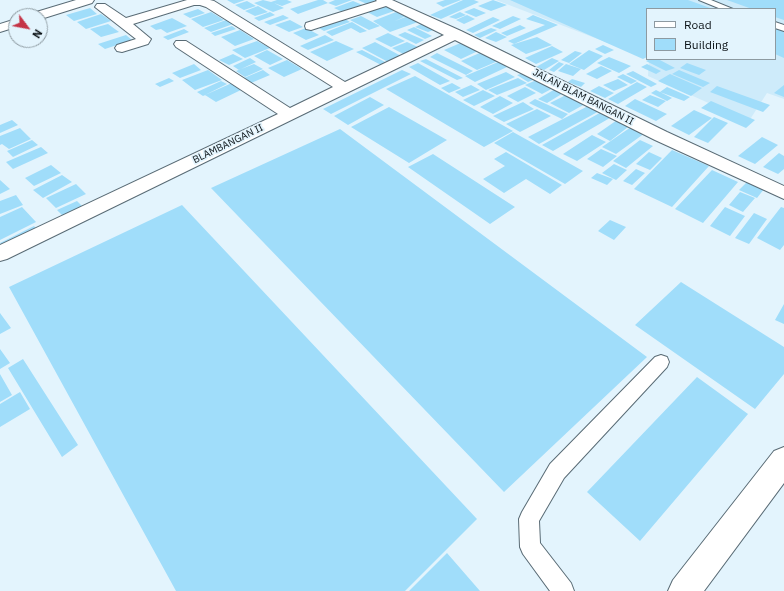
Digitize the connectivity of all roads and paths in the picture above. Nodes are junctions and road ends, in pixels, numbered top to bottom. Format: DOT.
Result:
graph roads {
  1 [pos="87,0"];
  2 [pos="703,0"];
  3 [pos="385,1"];
  4 [pos="101,7"];
  5 [pos="726,8"];
  6 [pos="48,13"];
  7 [pos="124,23"];
  8 [pos="311,26"];
  9 [pos="456,34"];
  10 [pos="180,44"];
  11 [pos="122,48"];
  12 [pos="344,88"];
  13 [pos="289,114"];
  14 [pos="784,193"];
  15 [pos="0,254"];
  16 [pos="661,362"];
  17 [pos="784,460"];
  18 [pos="564,591"];
  19 [pos="684,591"];
  1 -- 6 [label="street"];
  2 -- 5 [label="lane"];
  3 -- 8 [label="street"];
  3 -- 9 [label="street, JALAN BLAM BANGAN II"];
  4 -- 7 [label="street"];
  7 -- 11 [label="street"];
  7 -- 12 [label="street"];
  9 -- 12 [label="street, BLAMBANGAN II"];
  9 -- 14 [label="street, JALAN BLAM BANGAN II"];
  10 -- 13 [label="street"];
  12 -- 13 [label="street, BLAMBANGAN II"];
  13 -- 15 [label="street, BLAMBANGAN II"];
  16 -- 18 [label="lane"];
  17 -- 19 [label="street"];
}
